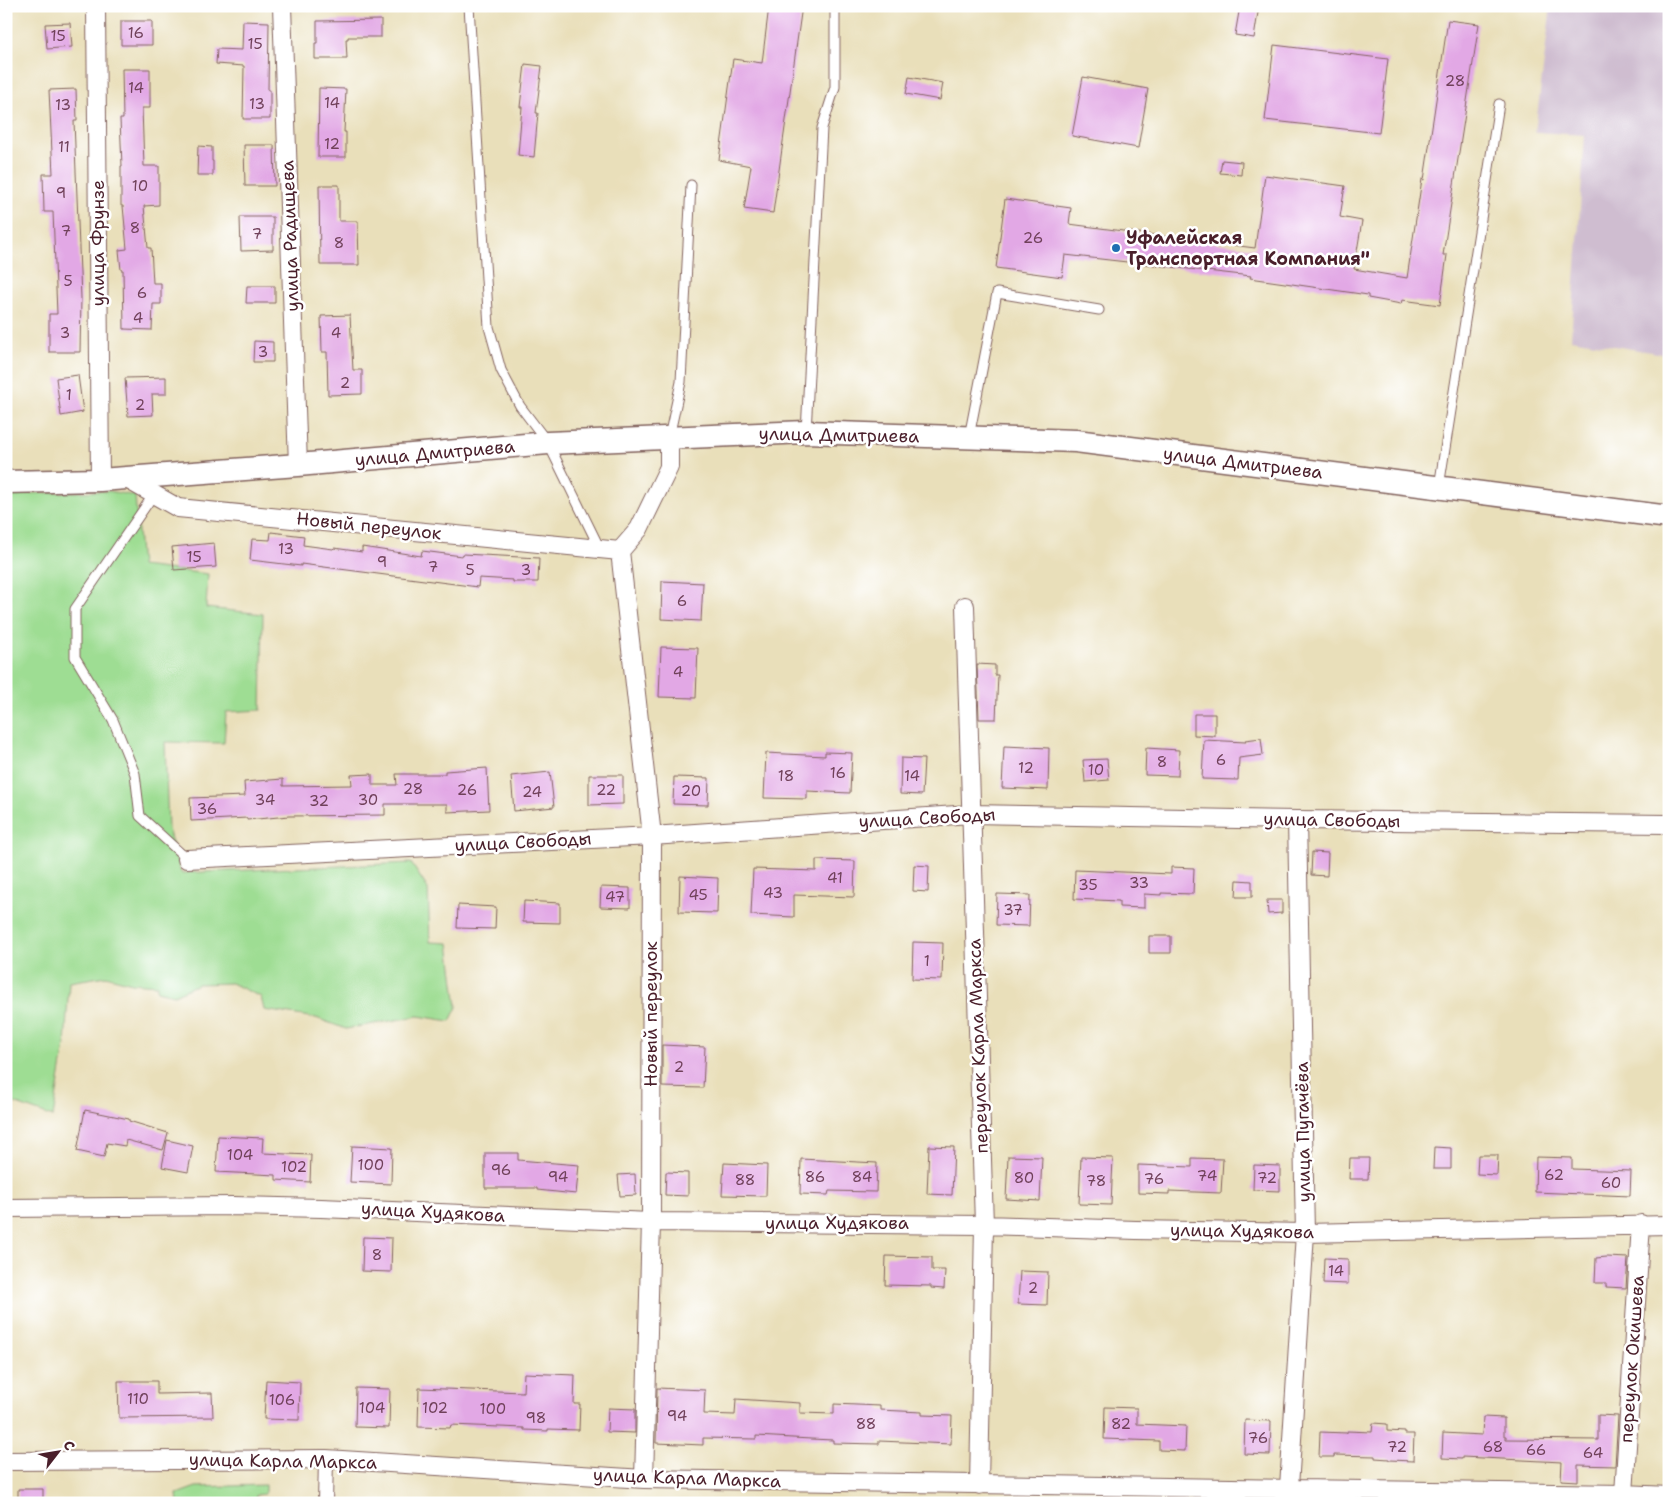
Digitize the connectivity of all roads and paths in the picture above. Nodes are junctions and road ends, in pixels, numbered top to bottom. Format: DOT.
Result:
graph roads {
  1 [pos="96,6"];
  2 [pos="282,6"];
  3 [pos="468,6"];
  4 [pos="835,6"];
  5 [pos="1499,104"];
  6 [pos="691,185"];
  7 [pos="1099,310"];
  8 [pos="806,432"];
  9 [pos="669,437"];
  10 [pos="969,438"];
  11 [pos="548,443"];
  12 [pos="298,465"];
  13 [pos="125,478"];
  14 [pos="100,480"];
  15 [pos="6,482"];
  16 [pos="1439,488"];
  17 [pos="154,494"];
  18 [pos="1669,517"];
  19 [pos="600,549"];
  20 [pos="620,551"];
  21 [pos="965,606"];
  22 [pos="971,814"];
  23 [pos="1297,820"];
  24 [pos="1669,824"];
  25 [pos="652,836"];
  26 [pos="187,859"];
  27 [pos="6,1208"];
  28 [pos="651,1222"];
  29 [pos="1641,1224"];
  30 [pos="1669,1224"];
  31 [pos="984,1225"];
  32 [pos="1305,1233"];
  33 [pos="326,1459"];
  34 [pos="6,1461"];
  35 [pos="644,1479"];
  36 [pos="979,1485"];
  37 [pos="1624,1494"];
  38 [pos="1288,1496"];
  39 [pos="1669,1496"];
  40 [pos="325,1503"];
  1 -- 14 [label="street, улица Фрунзе"];
  2 -- 12 [label="street, улица Радищева"];
  3 -- 11 [label="lane"];
  4 -- 8 [label="lane"];
  5 -- 16 [label="lane"];
  6 -- 9 [label="lane"];
  7 -- 10 [label="lane"];
  8 -- 9 [label="street, улица Дмитриева"];
  8 -- 10 [label="street, улица Дмитриева"];
  9 -- 11 [label="street, улица Дмитриева"];
  9 -- 20 [label="street"];
  10 -- 16 [label="street, улица Дмитриева"];
  11 -- 12 [label="street, улица Дмитриева"];
  11 -- 19 [label="lane"];
  12 -- 13 [label="street, улица Дмитриева"];
  13 -- 14 [label="street, улица Дмитриева"];
  13 -- 17 [label="street, Новый переулок"];
  14 -- 15 [label="street, улица Дмитриева"];
  16 -- 18 [label="street, улица Дмитриева"];
  17 -- 19 [label="street, Новый переулок"];
  17 -- 26 [label="lane"];
  19 -- 20 [label="street, Новый переулок"];
  20 -- 25 [label="street, Новый переулок"];
  21 -- 22 [label="street, переулок Карла Маркса"];
  22 -- 23 [label="street, улица Свободы"];
  22 -- 25 [label="street, улица Свободы"];
  22 -- 31 [label="street, переулок Карла Маркса"];
  23 -- 24 [label="street, улица Свободы"];
  23 -- 32 [label="street, улица Пугачёва"];
  25 -- 26 [label="street, улица Свободы"];
  25 -- 28 [label="street, Новый переулок"];
  27 -- 28 [label="street, улица Худякова"];
  28 -- 31 [label="street, улица Худякова"];
  28 -- 35 [label="street, Новый переулок"];
  29 -- 30 [label="street, улица Худякова"];
  29 -- 32 [label="street, улица Худякова"];
  29 -- 37 [label="street, переулок Окишева"];
  31 -- 32 [label="street, улица Худякова"];
  31 -- 36 [label="street, переулок Карла Маркса"];
  32 -- 38 [label="street, улица Пугачёва"];
  33 -- 34 [label="street, улица Карла Маркса"];
  33 -- 35 [label="street, улица Карла Маркса"];
  33 -- 40 [label="street"];
  35 -- 36 [label="street, улица Карла Маркса"];
  36 -- 38 [label="street, улица Карла Маркса"];
  37 -- 38 [label="street, улица Карла Маркса"];
  37 -- 39 [label="street, улица Карла Маркса"];
}
